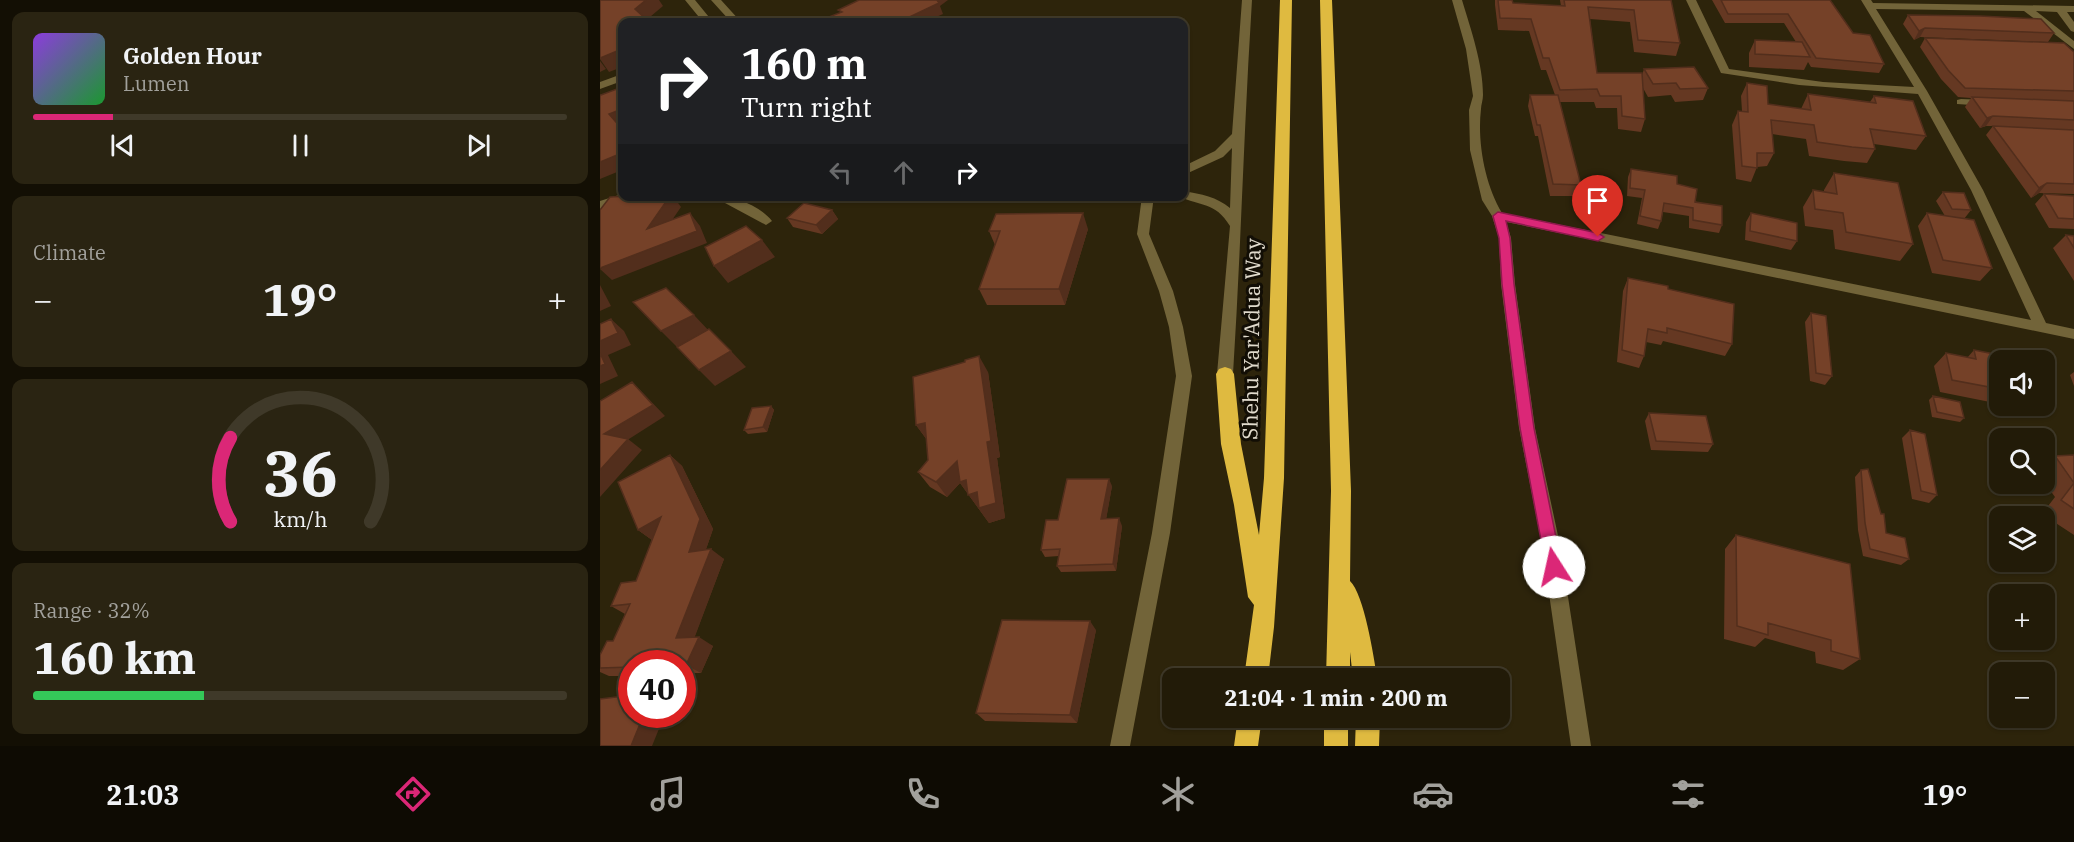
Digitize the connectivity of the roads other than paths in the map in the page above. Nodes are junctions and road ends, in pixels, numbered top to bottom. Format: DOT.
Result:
graph roads {
  1 [pos="690,0"];
  2 [pos="716,0"];
  3 [pos="1247,0"];
  4 [pos="1286,0"];
  5 [pos="1326,0"];
  6 [pos="1457,0"];
  7 [pos="1691,0"];
  8 [pos="1868,3"];
  9 [pos="2026,8"];
  10 [pos="2059,8"];
  11 [pos="2074,9"];
  12 [pos="700,18"];
  13 [pos="732,18"];
  14 [pos="2074,29"];
  15 [pos="2062,47"];
  16 [pos="2074,47"];
  17 [pos="618,79"];
  18 [pos="600,86"];
  19 [pos="1922,91"];
  20 [pos="1961,102"];
  21 [pos="1995,104"];
  22 [pos="1238,135"];
  23 [pos="1188,168"];
  24 [pos="1188,196"];
  25 [pos="618,199"];
  26 [pos="729,201"];
  27 [pos="1147,201"];
  28 [pos="600,205"];
  29 [pos="1498,216"];
  30 [pos="766,221"];
  31 [pos="1236,226"];
  32 [pos="2041,327"];
  33 [pos="2074,334"];
  34 [pos="1225,374"];
  35 [pos="1341,573"];
  36 [pos="1263,627"];
  37 [pos="1257,668"];
  38 [pos="1338,668"];
  39 [pos="1364,668"];
  40 [pos="1248,728"];
  41 [pos="1336,728"];
  42 [pos="1368,728"];
  43 [pos="1120,746"];
  44 [pos="1246,746"];
  45 [pos="1335,746"];
  46 [pos="1367,746"];
  47 [pos="1581,746"];
  1 -- 12 [label="street"];
  2 -- 13 [label="street"];
  3 -- 22 [label="street"];
  4 -- 36 [label="highway, Shehu Yar'Adua Way"];
  5 -- 35 [label="highway"];
  6 -- 29 [label="street"];
  7 -- 19 [label="street"];
  8 -- 9 [label="street"];
  8 -- 19 [label="street"];
  9 -- 10 [label="street"];
  9 -- 16 [label="street"];
  10 -- 11 [label="street"];
  10 -- 14 [label="street"];
  15 -- 16 [label="street"];
  17 -- 18 [label="street"];
  19 -- 32 [label="street"];
  20 -- 21 [label="street"];
  22 -- 23 [label="street"];
  22 -- 31 [label="street"];
  24 -- 31 [label="street"];
  25 -- 28 [label="street"];
  26 -- 30 [label="street"];
  27 -- 43 [label="street"];
  29 -- 32 [label="street"];
  29 -- 47 [label="street"];
  31 -- 34 [label="street"];
  32 -- 33 [label="street"];
  34 -- 36 [label="highway"];
  35 -- 38 [label="highway"];
  35 -- 39 [label="highway"];
  36 -- 37 [label="highway, Shehu Yar'Adua Way"];
  40 -- 44 [label="highway"];
  41 -- 45 [label="highway"];
  42 -- 46 [label="highway"];
}
